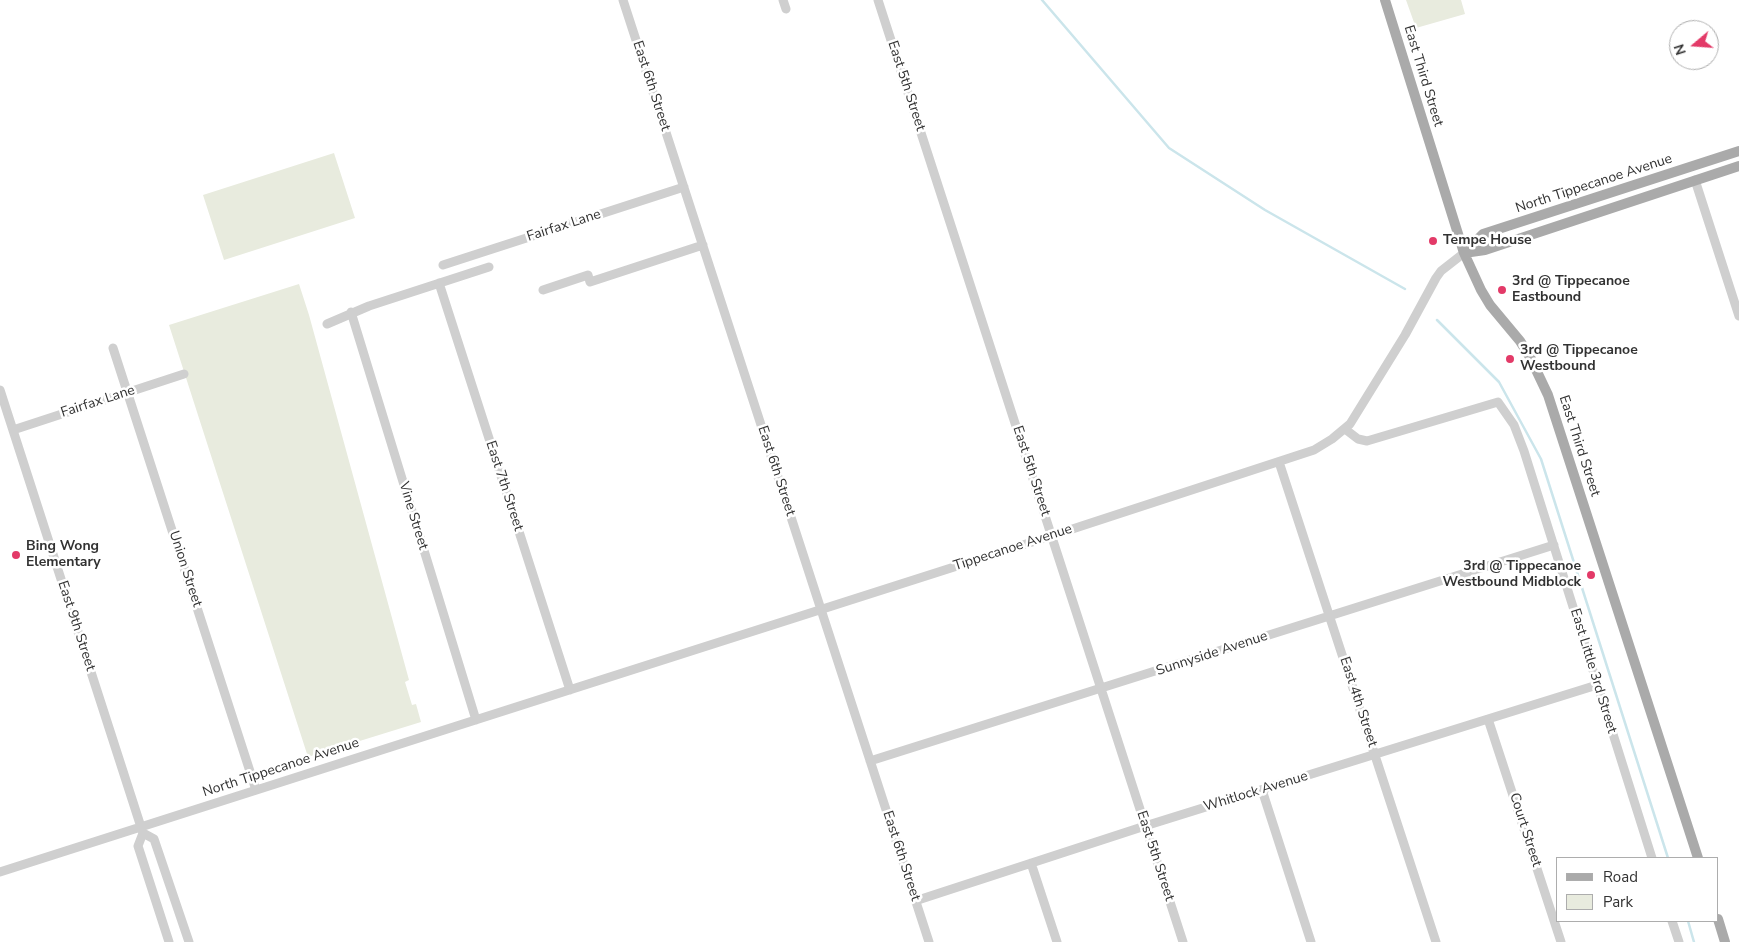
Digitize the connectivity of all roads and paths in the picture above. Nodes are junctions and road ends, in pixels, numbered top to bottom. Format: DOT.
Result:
graph roads {
  1 [pos="623,0"];
  2 [pos="878,0"];
  3 [pos="1385,0"];
  4 [pos="1739,151"];
  5 [pos="1739,166"];
  6 [pos="1690,167"];
  7 [pos="1695,180"];
  8 [pos="684,186"];
  9 [pos="703,245"];
  10 [pos="1464,253"];
  11 [pos="443,265"];
  12 [pos="489,267"];
  13 [pos="439,283"];
  14 [pos="544,290"];
  15 [pos="351,312"];
  16 [pos="1739,316"];
  17 [pos="327,324"];
  18 [pos="1405,335"];
  19 [pos="114,348"];
  20 [pos="184,374"];
  21 [pos="0,390"];
  22 [pos="128,392"];
  23 [pos="1345,429"];
  24 [pos="13,430"];
  25 [pos="1280,462"];
  26 [pos="1051,536"];
  27 [pos="1554,545"];
  28 [pos="821,609"];
  29 [pos="1330,616"];
  30 [pos="1597,685"];
  31 [pos="1101,689"];
  32 [pos="570,690"];
  33 [pos="1488,719"];
  34 [pos="476,720"];
  35 [pos="1375,754"];
  36 [pos="870,761"];
  37 [pos="256,790"];
  38 [pos="1262,790"];
  39 [pos="1145,826"];
  40 [pos="142,830"];
  41 [pos="1652,857"];
  42 [pos="1698,857"];
  43 [pos="1031,863"];
  44 [pos="0,872"];
  45 [pos="915,901"];
  46 [pos="1672,922"];
  47 [pos="1719,922"];
  48 [pos="169,942"];
  49 [pos="189,942"];
  50 [pos="929,942"];
  51 [pos="1057,942"];
  52 [pos="1183,942"];
  53 [pos="1311,942"];
  54 [pos="1436,942"];
  55 [pos="1561,942"];
  56 [pos="1679,942"];
  57 [pos="1725,942"];
  1 -- 8 [label="street, East 6th Street"];
  2 -- 26 [label="street, East 5th Street"];
  3 -- 10 [label="main road, East Third Street"];
  4 -- 6 [label="main road, North Tippecanoe Avenue"];
  5 -- 7 [label="main road, North Tippecanoe Avenue"];
  6 -- 7 [label="main road"];
  6 -- 10 [label="main road, North Tippecanoe Avenue"];
  7 -- 10 [label="main road, North Tippecanoe Avenue"];
  7 -- 16 [label="street"];
  8 -- 9 [label="street, East 6th Street"];
  8 -- 11 [label="street, Fairfax Lane"];
  9 -- 14 [label="street"];
  9 -- 28 [label="street, East 6th Street"];
  10 -- 18 [label="street, North Tippecanoe Avenue"];
  10 -- 42 [label="main road, East Third Street"];
  12 -- 13 [label="street"];
  13 -- 15 [label="street"];
  13 -- 32 [label="street, East 7th Street"];
  15 -- 17 [label="street"];
  15 -- 34 [label="street, Vine Street"];
  18 -- 23 [label="street, Tippecanoe Avenue"];
  19 -- 22 [label="street, Union Street"];
  20 -- 22 [label="street, Fairfax Lane"];
  21 -- 24 [label="street, East 9th Street"];
  22 -- 24 [label="street, Fairfax Lane"];
  22 -- 37 [label="street, Union Street"];
  23 -- 25 [label="street, Tippecanoe Avenue"];
  23 -- 27 [label="street, East Little 3rd Street"];
  24 -- 40 [label="street, East 9th Street"];
  25 -- 26 [label="street, Tippecanoe Avenue"];
  25 -- 29 [label="street, East 4th Street"];
  26 -- 28 [label="street, Tippecanoe Avenue"];
  26 -- 31 [label="street, East 5th Street"];
  27 -- 29 [label="street, Sunnyside Avenue"];
  27 -- 30 [label="street, East Little 3rd Street"];
  28 -- 32 [label="street, Tippecanoe Avenue"];
  28 -- 36 [label="street, East 6th Street"];
  29 -- 31 [label="street, Sunnyside Avenue"];
  29 -- 35 [label="street, East 4th Street"];
  30 -- 33 [label="street, Whitlock Avenue"];
  30 -- 41 [label="street, East Little 3rd Street"];
  31 -- 36 [label="street, Sunnyside Avenue"];
  31 -- 39 [label="street, East 5th Street"];
  32 -- 34 [label="street, North Tippecanoe Avenue"];
  33 -- 35 [label="street, Whitlock Avenue"];
  33 -- 55 [label="street, Court Street"];
  34 -- 37 [label="street, North Tippecanoe Avenue"];
  35 -- 38 [label="street, Whitlock Avenue"];
  35 -- 54 [label="street, East 4th Street"];
  36 -- 45 [label="street, East 6th Street"];
  37 -- 40 [label="street, North Tippecanoe Avenue"];
  38 -- 39 [label="street, Whitlock Avenue"];
  38 -- 53 [label="street"];
  39 -- 43 [label="street, Whitlock Avenue"];
  39 -- 52 [label="street, East 5th Street"];
  40 -- 44 [label="street, North Tippecanoe Avenue"];
  40 -- 48 [label="street, East 9th Street"];
  40 -- 49 [label="street, East 9th Street"];
  43 -- 45 [label="street, Whitlock Avenue"];
  43 -- 51 [label="street"];
  45 -- 50 [label="street, East 6th Street"];
  46 -- 56 [label="street"];
  47 -- 57 [label="main road"];
}
